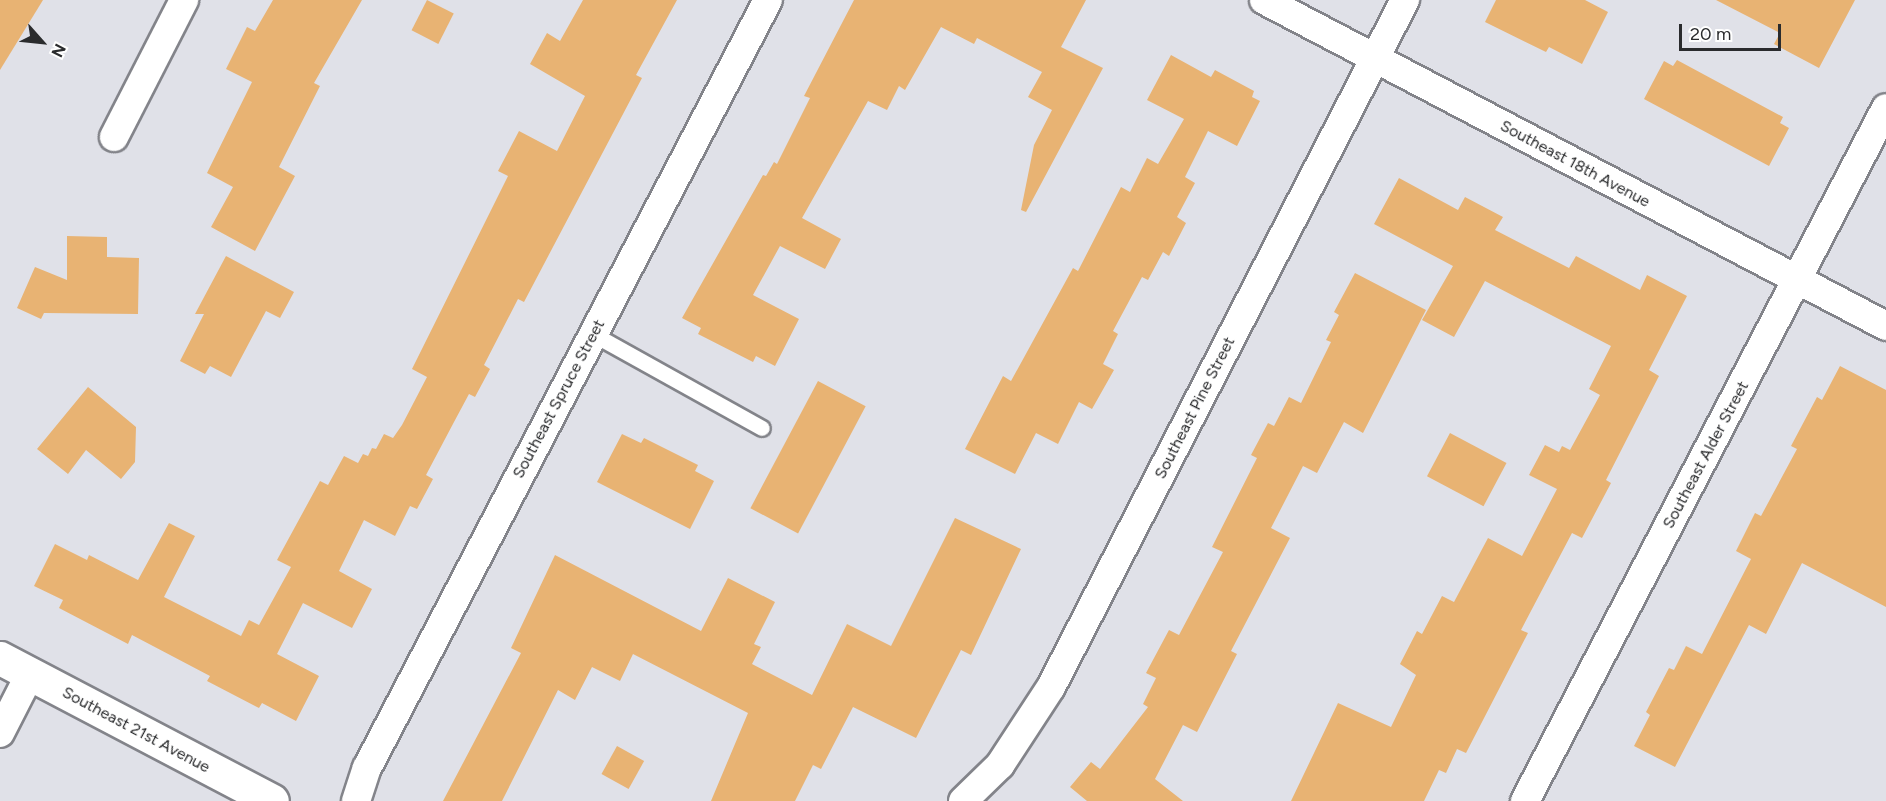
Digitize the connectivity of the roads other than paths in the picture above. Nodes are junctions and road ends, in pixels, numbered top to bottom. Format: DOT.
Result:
graph roads {
  1 [pos="184,0"];
  2 [pos="768,0"];
  3 [pos="1264,0"];
  4 [pos="1405,0"];
  5 [pos="1375,58"];
  6 [pos="1886,108"];
  7 [pos="114,137"];
  8 [pos="1796,280"];
  9 [pos="1886,326"];
  10 [pos="593,334"];
  11 [pos="762,428"];
  12 [pos="0,658"];
  13 [pos="30,674"];
  14 [pos="0,733"];
  15 [pos="272,801"];
  16 [pos="356,801"];
  17 [pos="963,801"];
  18 [pos="1525,801"];
  1 -- 7 [label="street"];
  2 -- 10 [label="street, Southeast Spruce Street"];
  3 -- 5 [label="street, Southeast 18th Avenue"];
  4 -- 5 [label="street, Southeast Pine Street"];
  5 -- 8 [label="street, Southeast 18th Avenue"];
  5 -- 17 [label="street, Southeast Pine Street"];
  6 -- 8 [label="street, Southeast Alder Street"];
  8 -- 9 [label="street, Southeast 18th Avenue"];
  8 -- 18 [label="street, Southeast Alder Street"];
  10 -- 11 [label="lane"];
  10 -- 16 [label="street, Southeast Spruce Street"];
  12 -- 13 [label="street, Southeast 21st Avenue"];
  13 -- 14 [label="street"];
  13 -- 15 [label="street, Southeast 21st Avenue"];
}
